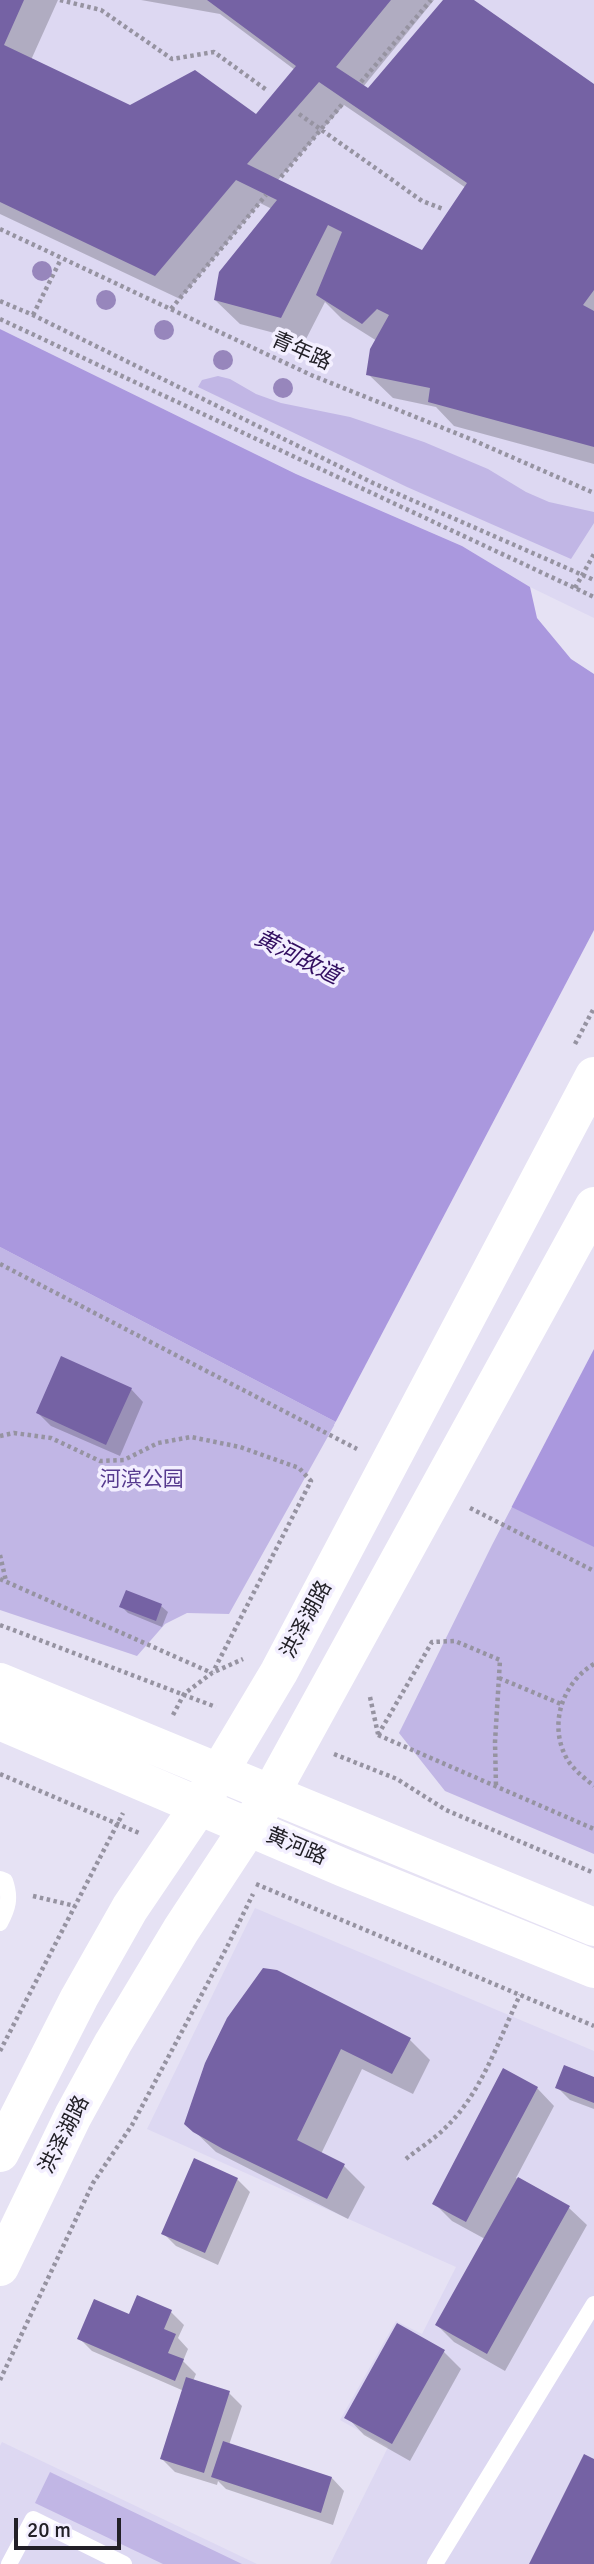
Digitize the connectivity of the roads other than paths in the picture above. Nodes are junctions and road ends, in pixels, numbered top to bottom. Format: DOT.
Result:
graph roads {
  1 [pos="594,1076"];
  2 [pos="594,1206"];
  3 [pos="0,1682"];
  4 [pos="0,1721"];
  5 [pos="220,1773"];
  6 [pos="271,1793"];
  7 [pos="199,1806"];
  8 [pos="265,1834"];
  9 [pos="4,1885"];
  10 [pos="0,1923"];
  11 [pos="594,1927"];
  12 [pos="594,1969"];
  13 [pos="0,2153"];
  14 [pos="0,2267"];
  15 [pos="594,2304"];
  16 [pos="9,2564"];
  17 [pos="124,2564"];
  18 [pos="435,2564"];
  1 -- 5 [label="main road, 洪泽湖路"];
  2 -- 6 [label="main road, 洪泽湖路"];
  3 -- 5 [label="main road, 黄河路"];
  4 -- 7 [label="main road, 黄河路"];
  5 -- 6 [label="main road, 黄河路"];
  5 -- 7 [label="main road, 洪泽湖路"];
  6 -- 8 [label="main road, 洪泽湖路"];
  6 -- 11 [label="main road, 黄河路"];
  7 -- 8 [label="main road, 黄河路"];
  7 -- 13 [label="main road, 洪泽湖路"];
  8 -- 12 [label="main road, 黄河路"];
  8 -- 14 [label="main road, 洪泽湖路"];
  9 -- 10 [label="lane"];
  15 -- 18 [label="lane"];
  16 -- 17 [label="lane"];
}
